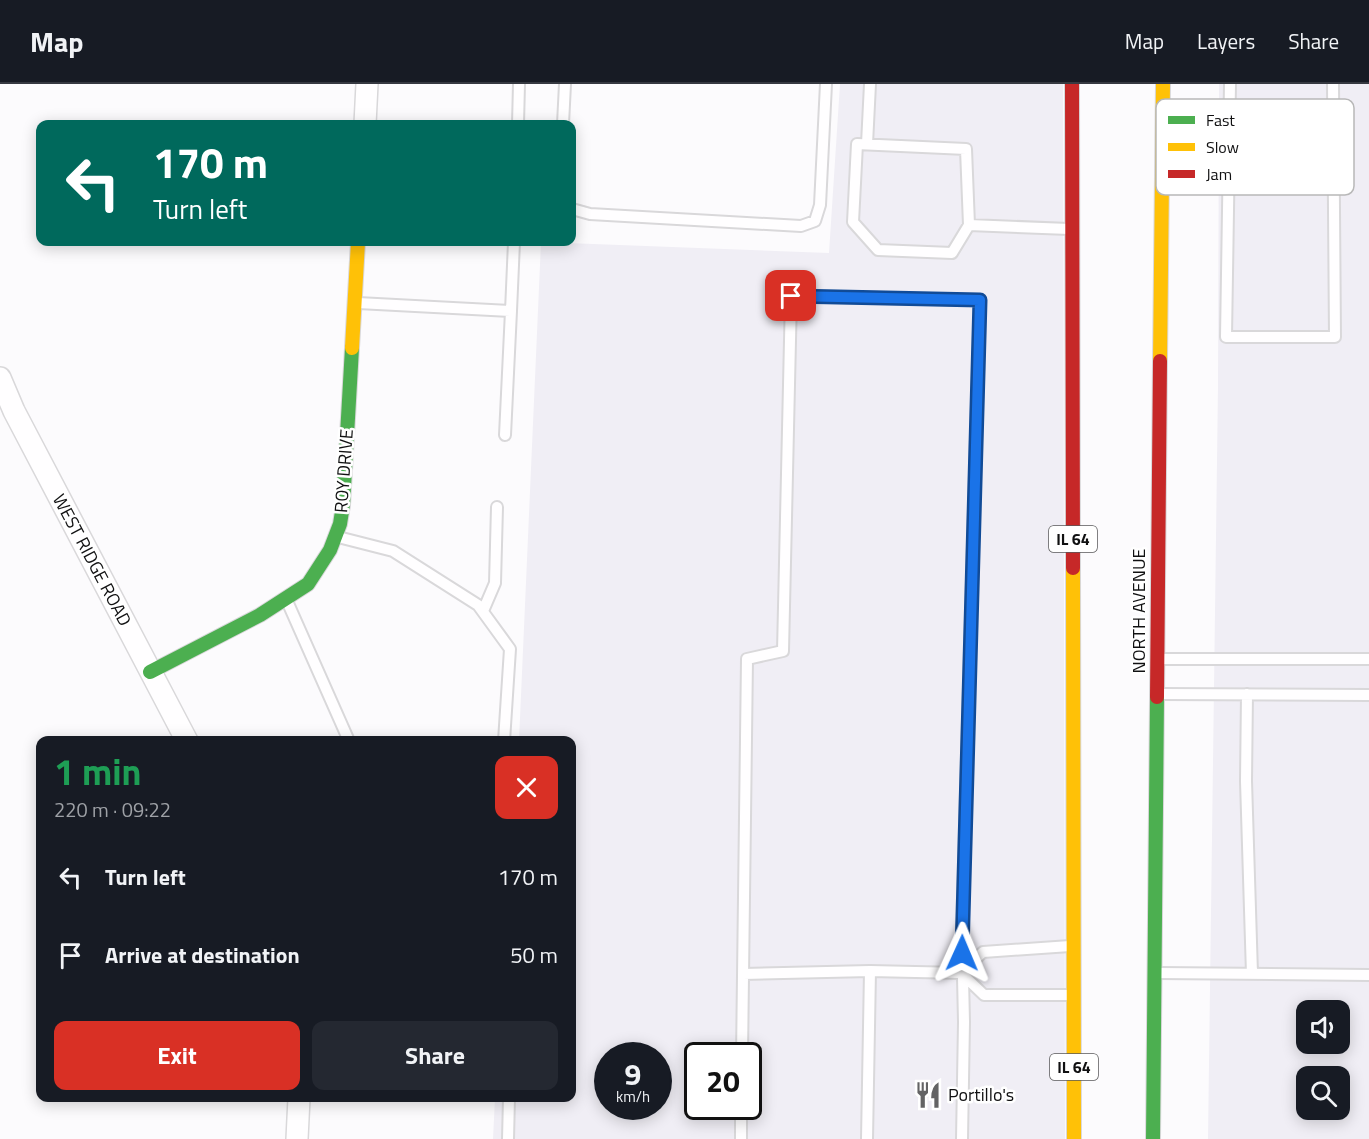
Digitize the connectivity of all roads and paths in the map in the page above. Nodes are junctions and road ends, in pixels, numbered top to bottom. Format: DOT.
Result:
graph roads {
  1 [pos="367,84"];
  2 [pos="519,84"];
  3 [pos="565,84"];
  4 [pos="826,84"];
  5 [pos="870,84"];
  6 [pos="1072,84"];
  7 [pos="1163,84"];
  8 [pos="1230,84"];
  9 [pos="1333,84"];
  10 [pos="1163,99"];
  11 [pos="1230,99"];
  12 [pos="1333,99"];
  13 [pos="365,120"];
  14 [pos="518,120"];
  15 [pos="563,120"];
  16 [pos="867,144"];
  17 [pos="1162,195"];
  18 [pos="1228,195"];
  19 [pos="1333,195"];
  20 [pos="576,210"];
  21 [pos="969,225"];
  22 [pos="1072,229"];
  23 [pos="358,246"];
  24 [pos="514,246"];
  25 [pos="354,303"];
  26 [pos="512,311"];
  27 [pos="0,378"];
  28 [pos="505,435"];
  29 [pos="497,507"];
  30 [pos="335,537"];
  31 [pos="285,598"];
  32 [pos="483,612"];
  33 [pos="1157,659"];
  34 [pos="1369,659"];
  35 [pos="150,672"];
  36 [pos="1156,694"];
  37 [pos="1247,694"];
  38 [pos="1369,695"];
  39 [pos="184,736"];
  40 [pos="347,736"];
  41 [pos="504,736"];
  42 [pos="1073,946"];
  43 [pos="870,971"];
  44 [pos="961,973"];
  45 [pos="1155,973"];
  46 [pos="743,974"];
  47 [pos="1252,974"];
  48 [pos="1369,975"];
  49 [pos="1074,995"];
  50 [pos="742,1042"];
  51 [pos="299,1102"];
  52 [pos="509,1102"];
  53 [pos="741,1120"];
  54 [pos="297,1139"];
  55 [pos="508,1139"];
  56 [pos="741,1139"];
  57 [pos="867,1139"];
  58 [pos="962,1139"];
  59 [pos="1074,1139"];
  60 [pos="1153,1139"];
  1 -- 13 [label="street"];
  2 -- 14 [label="lane"];
  3 -- 15 [label="lane"];
  4 -- 20 [label="lane"];
  5 -- 16 [label="lane"];
  6 -- 22 [label="main road, IL 64"];
  7 -- 10 [label="main road, NORTH AVENUE"];
  8 -- 11 [label="lane"];
  9 -- 12 [label="lane"];
  16 -- 21 [label="lane"];
  16 -- 21 [label="lane"];
  17 -- 33 [label="main road, NORTH AVENUE"];
  18 -- 19 [label="lane"];
  21 -- 22 [label="lane"];
  22 -- 42 [label="main road, IL 64"];
  23 -- 25 [label="main road, ROY DRIVE"];
  24 -- 26 [label="lane"];
  25 -- 26 [label="lane"];
  25 -- 30 [label="main road, ROY DRIVE"];
  26 -- 28 [label="lane"];
  27 -- 35 [label="street, WEST RIDGE ROAD"];
  29 -- 32 [label="lane"];
  30 -- 31 [label="main road, ROY DRIVE"];
  30 -- 32 [label="lane"];
  31 -- 35 [label="main road, ROY DRIVE"];
  31 -- 40 [label="lane"];
  32 -- 41 [label="lane"];
  33 -- 34 [label="lane"];
  33 -- 36 [label="main road, NORTH AVENUE"];
  35 -- 39 [label="street, WEST RIDGE ROAD"];
  36 -- 37 [label="lane"];
  36 -- 45 [label="main road, NORTH AVENUE"];
  37 -- 38 [label="lane"];
  37 -- 47 [label="lane"];
  42 -- 44 [label="lane"];
  42 -- 49 [label="main road, IL 64"];
  43 -- 44 [label="lane"];
  43 -- 46 [label="lane"];
  43 -- 57 [label="lane"];
  44 -- 46 [label="lane"];
  44 -- 49 [label="lane"];
  44 -- 58 [label="lane"];
  45 -- 47 [label="lane"];
  45 -- 60 [label="main road, NORTH AVENUE"];
  46 -- 50 [label="lane"];
  47 -- 48 [label="lane"];
  49 -- 59 [label="main road, IL 64"];
  51 -- 54 [label="street"];
  52 -- 55 [label="lane"];
  53 -- 56 [label="lane"];
}
